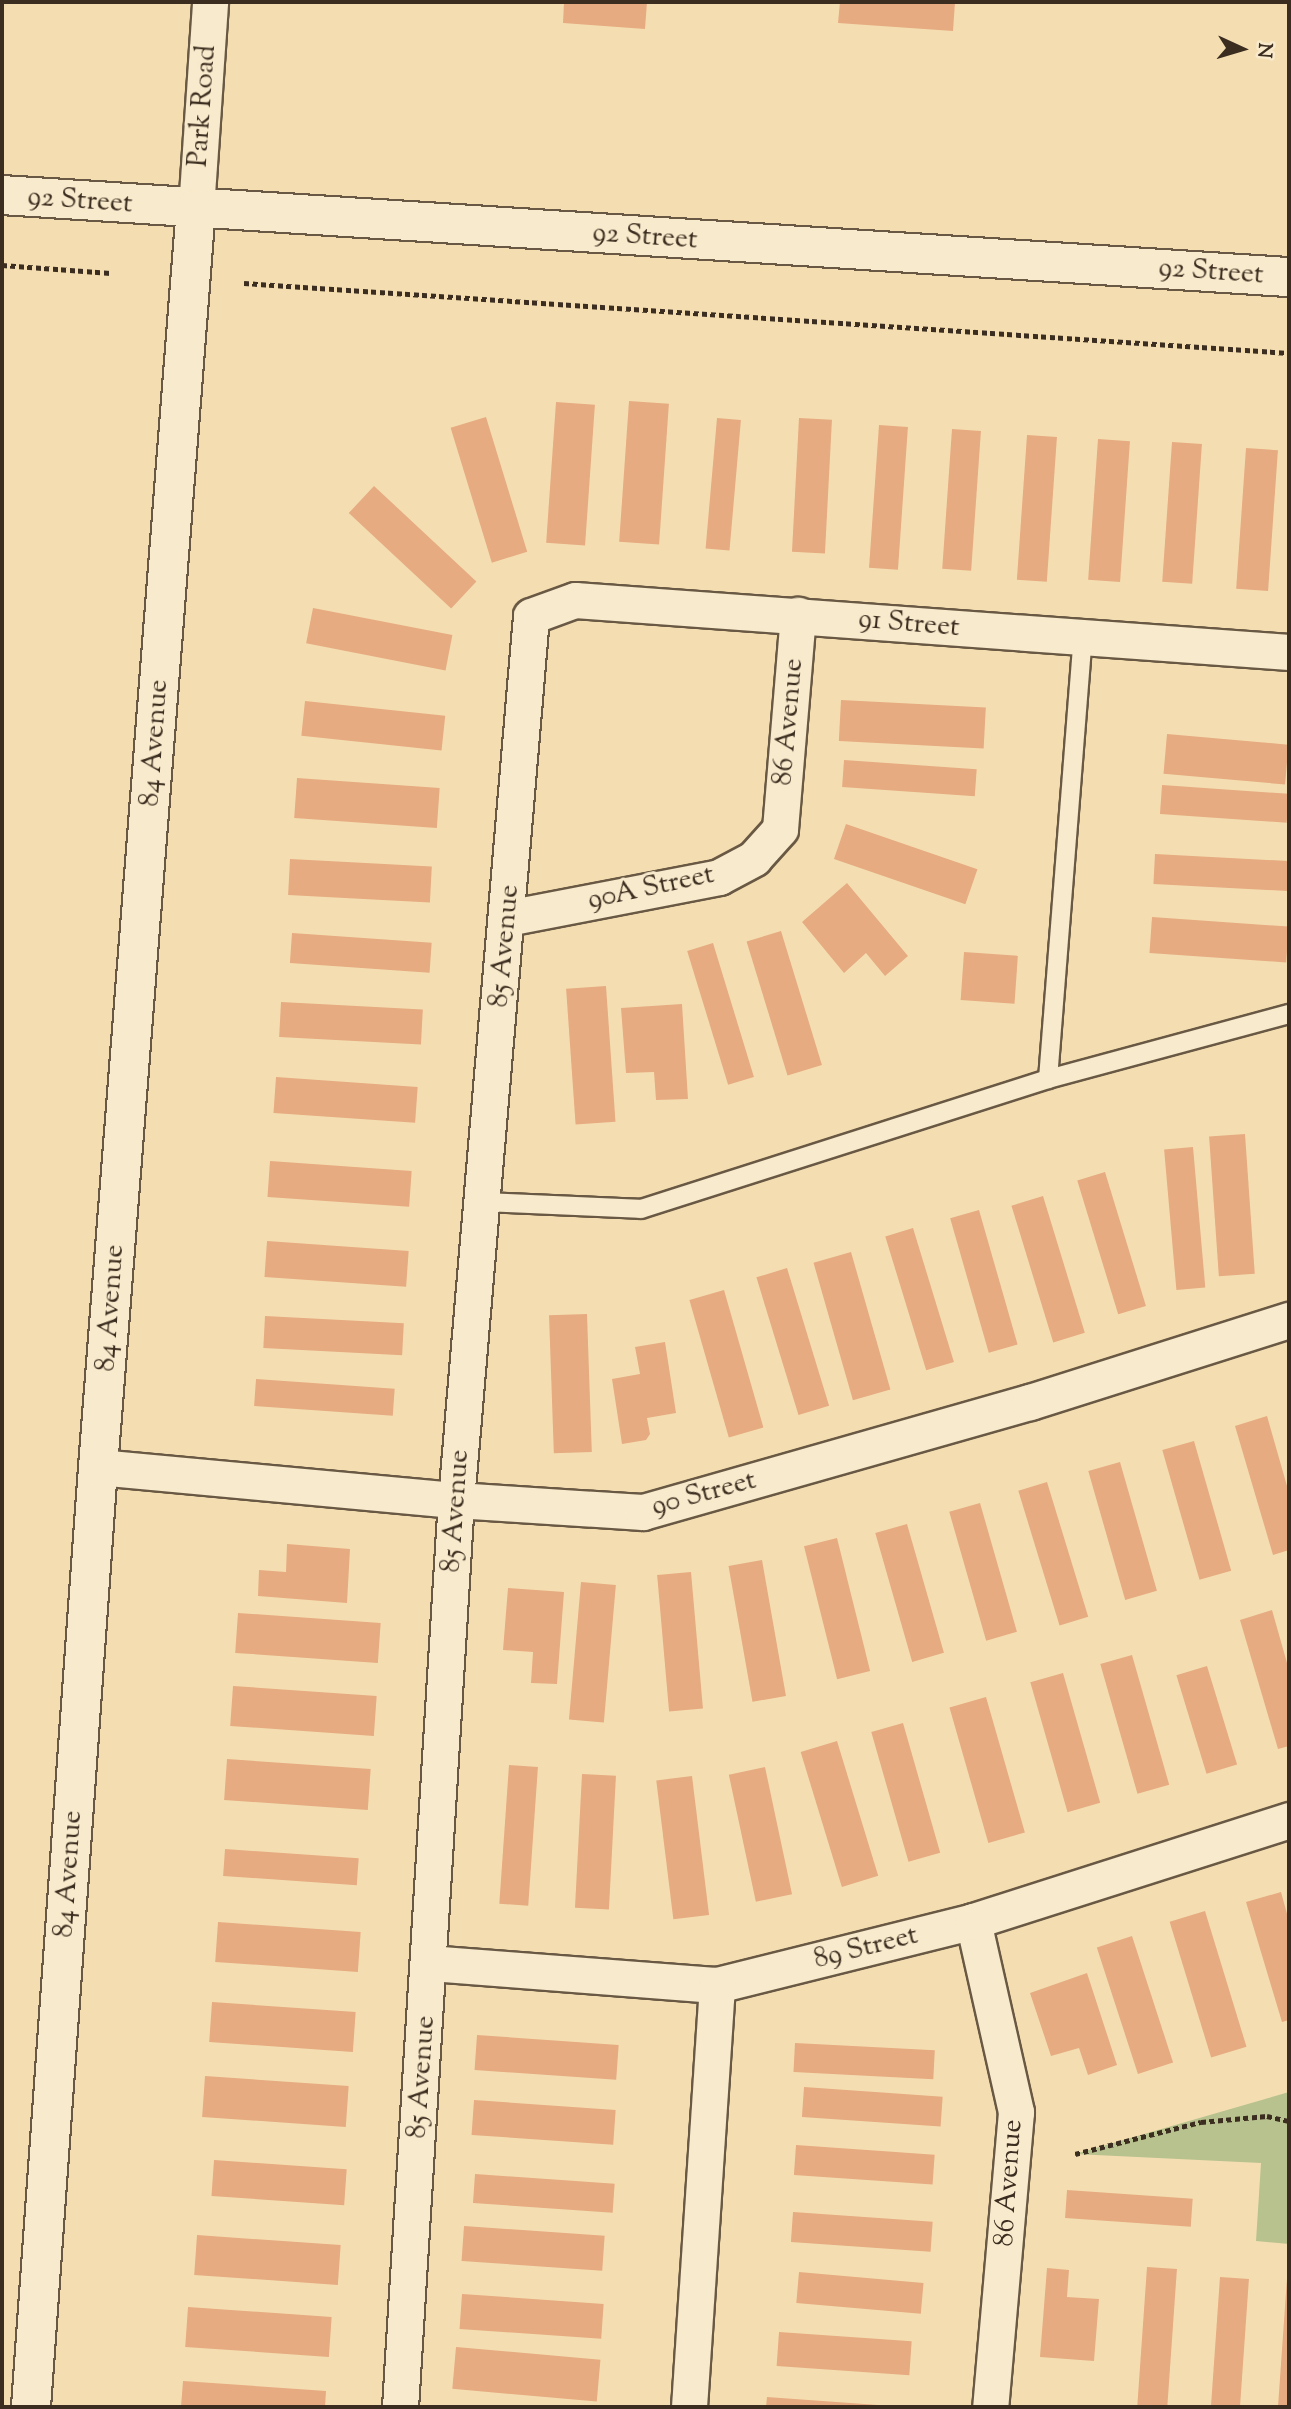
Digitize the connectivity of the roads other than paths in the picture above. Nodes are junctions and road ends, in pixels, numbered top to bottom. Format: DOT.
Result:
graph roads {
  1 [pos="210,2"];
  2 [pos="2,195"];
  3 [pos="196,209"];
  4 [pos="1289,277"];
  5 [pos="531,615"];
  6 [pos="798,615"];
  7 [pos="1083,638"];
  8 [pos="1289,652"];
  9 [pos="780,829"];
  10 [pos="508,918"];
  11 [pos="1289,1014"];
  12 [pos="1048,1079"];
  13 [pos="482,1202"];
  14 [pos="1289,1320"];
  15 [pos="99,1467"];
  16 [pos="456,1500"];
  17 [pos="1289,1820"];
  18 [pos="973,1921"];
  19 [pos="429,1963"];
  20 [pos="717,1985"];
  21 [pos="31,2407"];
  22 [pos="400,2407"];
  23 [pos="689,2407"];
  24 [pos="990,2407"];
  1 -- 3 [label="street, Park Road"];
  2 -- 3 [label="street, 92 Street"];
  3 -- 4 [label="street, 92 Street"];
  3 -- 15 [label="street, 84 Avenue"];
  5 -- 6 [label="street, 91 Street"];
  5 -- 10 [label="street, 85 Avenue"];
  6 -- 7 [label="street, 91 Street"];
  6 -- 9 [label="street, 86 Avenue"];
  7 -- 8 [label="street, 91 Street"];
  7 -- 12 [label="lane"];
  9 -- 10 [label="street, 90A Street"];
  10 -- 13 [label="street, 85 Avenue"];
  11 -- 12 [label="lane"];
  12 -- 13 [label="lane"];
  13 -- 16 [label="street, 85 Avenue"];
  14 -- 16 [label="street, 90 Street"];
  15 -- 16 [label="street, 90 Street"];
  15 -- 21 [label="street, 84 Avenue"];
  16 -- 19 [label="street, 85 Avenue"];
  17 -- 18 [label="street, 89 Street"];
  18 -- 20 [label="street, 89 Street"];
  18 -- 24 [label="street, 86 Avenue"];
  19 -- 20 [label="street, 89 Street"];
  19 -- 22 [label="street, 85 Avenue"];
  20 -- 23 [label="street"];
}
